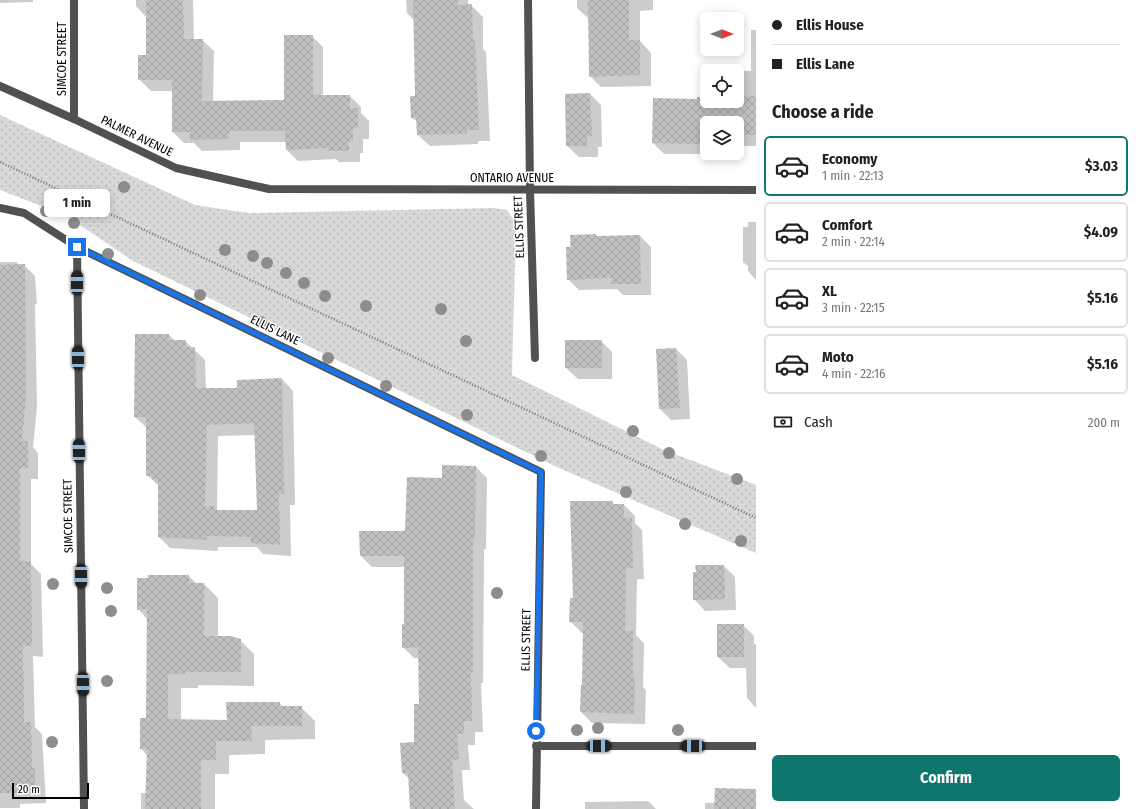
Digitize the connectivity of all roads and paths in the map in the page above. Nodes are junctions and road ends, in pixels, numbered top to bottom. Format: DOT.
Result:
graph roads {
  1 [pos="74,0"];
  2 [pos="528,0"];
  3 [pos="0,86"];
  4 [pos="74,119"];
  5 [pos="0,162"];
  6 [pos="269,189"];
  7 [pos="530,190"];
  8 [pos="756,190"];
  9 [pos="0,208"];
  10 [pos="77,247"];
  11 [pos="535,358"];
  12 [pos="541,472"];
  13 [pos="756,518"];
  14 [pos="536,746"];
  15 [pos="756,746"];
  16 [pos="84,809"];
  17 [pos="536,809"];
  1 -- 4 [label="street, SIMCOE STREET"];
  2 -- 7 [label="street, ELLIS STREET"];
  3 -- 4 [label="street, PALMER AVENUE"];
  4 -- 6 [label="street, PALMER AVENUE"];
  5 -- 13 [label="path"];
  6 -- 7 [label="street, ONTARIO AVENUE"];
  7 -- 8 [label="street, ONTARIO AVENUE"];
  7 -- 11 [label="street, ELLIS STREET"];
  9 -- 10 [label="street, ELLIS LANE"];
  10 -- 12 [label="street, ELLIS LANE"];
  10 -- 16 [label="street, SIMCOE STREET"];
  12 -- 14 [label="street, ELLIS STREET"];
  14 -- 15 [label="street"];
  14 -- 17 [label="street, ELLIS STREET"];
}
